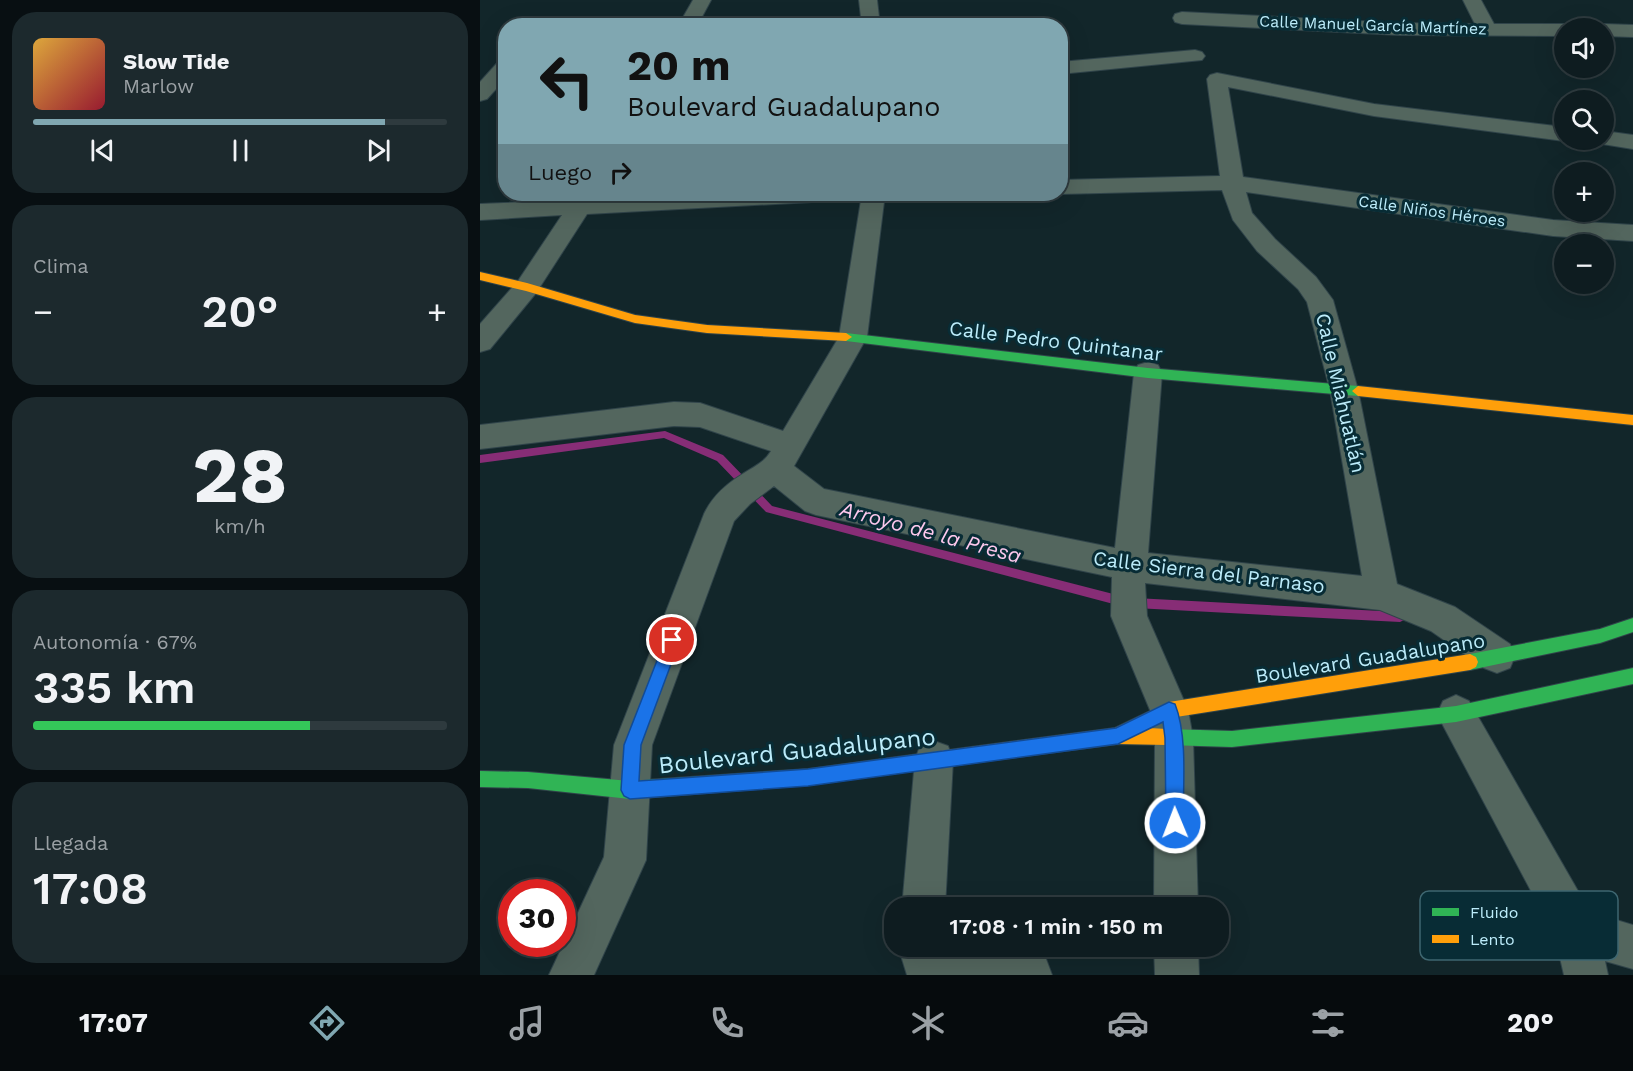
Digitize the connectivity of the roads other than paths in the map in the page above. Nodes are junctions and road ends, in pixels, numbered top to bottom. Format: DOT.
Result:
graph roads {
  1 [pos="702,0"];
  2 [pos="868,0"];
  3 [pos="1472,0"];
  4 [pos="1180,9"];
  5 [pos="692,18"];
  6 [pos="870,18"];
  7 [pos="1486,28"];
  8 [pos="1554,30"];
  9 [pos="1614,30"];
  10 [pos="1633,31"];
  11 [pos="1195,56"];
  12 [pos="1068,67"];
  13 [pos="498,74"];
  14 [pos="1217,79"];
  15 [pos="480,94"];
  16 [pos="498,95"];
  17 [pos="1554,133"];
  18 [pos="1614,139"];
  19 [pos="1633,142"];
  20 [pos="1232,183"];
  21 [pos="1068,187"];
  22 [pos="576,201"];
  23 [pos="584,201"];
  24 [pos="872,201"];
  25 [pos="480,212"];
  26 [pos="1633,233"];
  27 [pos="480,276"];
  28 [pos="527,287"];
  29 [pos="853,337"];
  30 [pos="480,342"];
  31 [pos="1148,373"];
  32 [pos="1344,390"];
  33 [pos="1633,420"];
  34 [pos="480,437"];
  35 [pos="764,473"];
  36 [pos="1130,590"];
  37 [pos="1382,594"];
  38 [pos="1633,625"];
  39 [pos="1497,656"];
  40 [pos="1633,676"];
  41 [pos="1456,714"];
  42 [pos="1171,724"];
  43 [pos="1118,736"];
  44 [pos="934,760"];
  45 [pos="480,779"];
  46 [pos="630,790"];
  47 [pos="1554,891"];
  48 [pos="924,897"];
  49 [pos="1176,897"];
  50 [pos="1618,943"];
  51 [pos="1633,947"];
  52 [pos="923,957"];
  53 [pos="1176,957"];
  54 [pos="1583,960"];
  55 [pos="571,975"];
  56 [pos="1030,975"];
  57 [pos="1176,975"];
  58 [pos="1586,975"];
  1 -- 5 [label="street"];
  2 -- 6 [label="street"];
  3 -- 7 [label="street"];
  4 -- 7 [label="street, Calle Manuel García Martínez"];
  4 -- 11 [label="street"];
  7 -- 8 [label="street, Calle Manuel García Martínez"];
  9 -- 10 [label="street"];
  11 -- 12 [label="street"];
  11 -- 14 [label="street"];
  13 -- 15 [label="street"];
  14 -- 17 [label="street"];
  14 -- 20 [label="street, Calle Miahuatlán"];
  15 -- 16 [label="street"];
  18 -- 19 [label="street"];
  20 -- 21 [label="street, Calle Niños Héroes"];
  20 -- 26 [label="street, Calle Niños Héroes"];
  20 -- 32 [label="street, Calle Miahuatlán"];
  22 -- 25 [label="street"];
  23 -- 28 [label="street"];
  24 -- 29 [label="street"];
  27 -- 28 [label="main road, Calle Pedro Quintanar"];
  28 -- 29 [label="main road, Calle Pedro Quintanar"];
  28 -- 30 [label="street"];
  29 -- 31 [label="main road, Calle Pedro Quintanar"];
  29 -- 35 [label="street"];
  31 -- 32 [label="main road, Calle Pedro Quintanar"];
  31 -- 36 [label="street"];
  32 -- 33 [label="main road, Calle Pedro Quintanar"];
  32 -- 37 [label="street, Calle Miahuatlán"];
  34 -- 35 [label="street, Calle Sierra del Parnaso"];
  35 -- 36 [label="street, Calle Sierra del Parnaso"];
  35 -- 46 [label="street"];
  36 -- 37 [label="street, Calle Sierra del Parnaso"];
  36 -- 42 [label="street"];
  37 -- 39 [label="street, Calle Sierra del Parnaso"];
  38 -- 39 [label="main road, Boulevard Guadalupano"];
  39 -- 42 [label="main road, Boulevard Guadalupano"];
  40 -- 41 [label="main road, Boulevard Guadalupano"];
  41 -- 42 [label="main road, Boulevard Guadalupano"];
  41 -- 47 [label="street"];
  42 -- 43 [label="main road, Boulevard Guadalupano"];
  42 -- 43 [label="main road, Boulevard Guadalupano"];
  42 -- 49 [label="street"];
  43 -- 44 [label="main road, Boulevard Guadalupano"];
  44 -- 46 [label="main road, Boulevard Guadalupano"];
  44 -- 48 [label="street"];
  45 -- 46 [label="main road, Boulevard Guadalupano"];
  46 -- 55 [label="street"];
  50 -- 51 [label="street"];
  52 -- 56 [label="street"];
  53 -- 57 [label="street"];
  54 -- 58 [label="street"];
}
